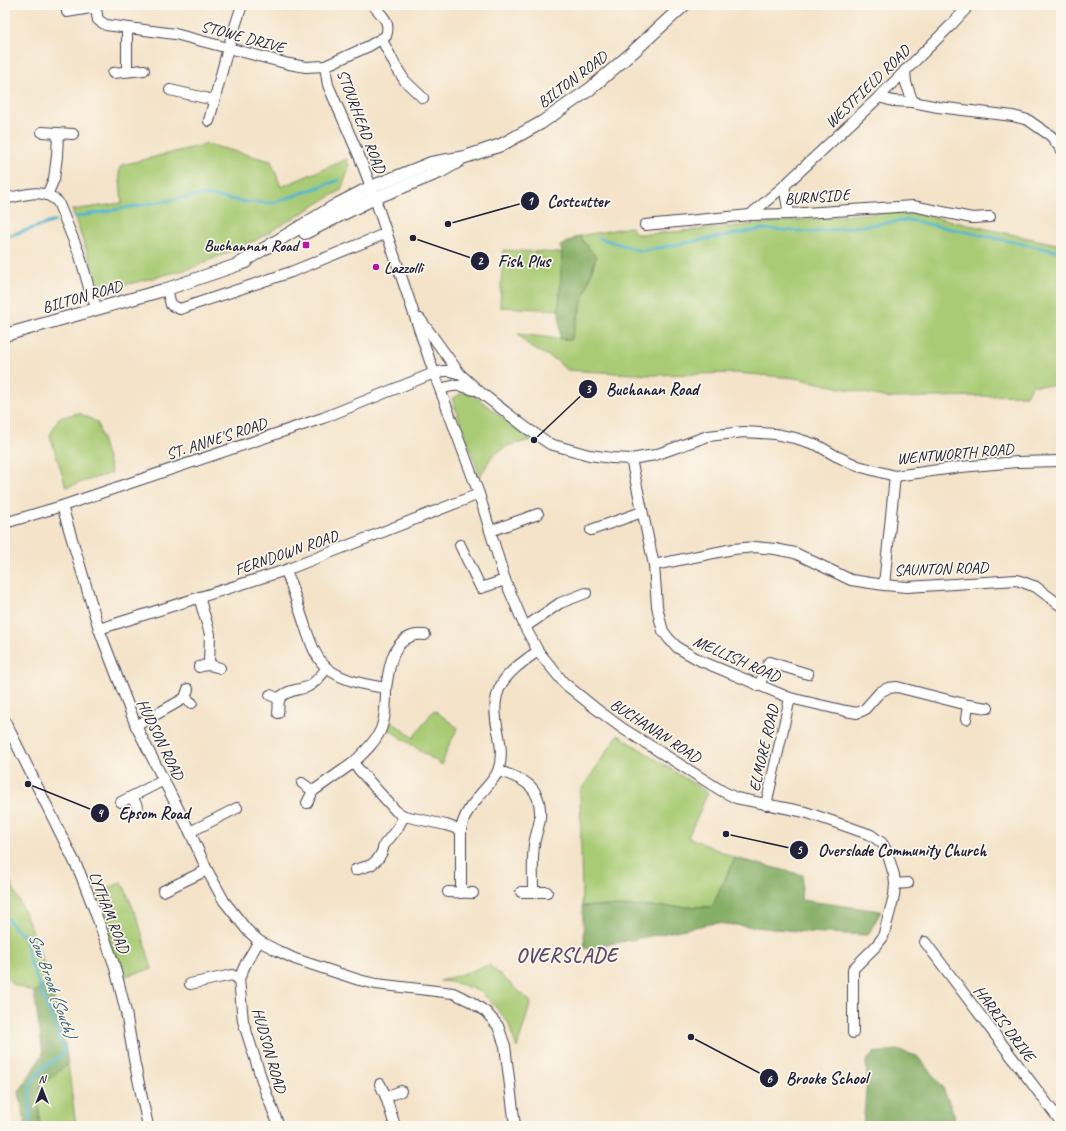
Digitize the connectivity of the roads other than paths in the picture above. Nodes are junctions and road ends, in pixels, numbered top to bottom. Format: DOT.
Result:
graph roads {
  1 [pos="242,5"];
  2 [pos="373,5"];
  3 [pos="684,5"];
  4 [pos="967,5"];
  5 [pos="95,6"];
  6 [pos="67,12"];
  7 [pos="126,28"];
  8 [pos="382,40"];
  9 [pos="228,48"];
  10 [pos="325,66"];
  11 [pos="144,70"];
  12 [pos="905,70"];
  13 [pos="127,71"];
  14 [pos="113,74"];
  15 [pos="170,90"];
  16 [pos="879,97"];
  17 [pos="423,98"];
  18 [pos="214,100"];
  19 [pos="913,102"];
  20 [pos="209,121"];
  21 [pos="42,132"];
  22 [pos="58,134"];
  23 [pos="73,134"];
  24 [pos="1061,149"];
  25 [pos="465,157"];
  26 [pos="784,186"];
  27 [pos="373,192"];
  28 [pos="47,195"];
  29 [pos="5,199"];
  30 [pos="789,214"];
  31 [pos="750,215"];
  32 [pos="990,217"];
  33 [pos="645,225"];
  34 [pos="387,233"];
  35 [pos="168,289"];
  36 [pos="97,309"];
  37 [pos="414,311"];
  38 [pos="5,335"];
  39 [pos="434,373"];
  40 [pos="460,374"];
  41 [pos="440,389"];
  42 [pos="480,392"];
  43 [pos="631,459"];
  44 [pos="1061,461"];
  45 [pos="895,476"];
  46 [pos="479,494"];
  47 [pos="62,506"];
  48 [pos="642,512"];
  49 [pos="538,514"];
  50 [pos="5,523"];
  51 [pos="591,530"];
  52 [pos="490,531"];
  53 [pos="460,545"];
  54 [pos="654,565"];
  55 [pos="286,570"];
  56 [pos="505,580"];
  57 [pos="884,585"];
  58 [pos="586,593"];
  59 [pos="199,597"];
  60 [pos="1061,606"];
  61 [pos="409,625"];
  62 [pos="525,627"];
  63 [pos="99,629"];
  64 [pos="425,635"];
  65 [pos="412,636"];
  66 [pos="538,651"];
  67 [pos="210,664"];
  68 [pos="199,667"];
  69 [pos="220,668"];
  70 [pos="327,668"];
  71 [pos="808,674"];
  72 [pos="759,686"];
  73 [pos="386,688"];
  74 [pos="189,697"];
  75 [pos="790,698"];
  76 [pos="968,705"];
  77 [pos="988,708"];
  78 [pos="278,713"];
  79 [pos="966,719"];
  80 [pos="5,721"];
  81 [pos="136,726"];
  82 [pos="353,763"];
  83 [pos="498,771"];
  84 [pos="164,780"];
  85 [pos="302,783"];
  86 [pos="313,791"];
  87 [pos="132,797"];
  88 [pos="121,802"];
  89 [pos="307,803"];
  90 [pos="766,805"];
  91 [pos="138,808"];
  92 [pos="237,808"];
  93 [pos="404,816"];
  94 [pos="461,830"];
  95 [pos="190,832"];
  96 [pos="207,870"];
  97 [pos="355,870"];
  98 [pos="908,883"];
  99 [pos="895,884"];
  100 [pos="163,891"];
  101 [pos="448,892"];
  102 [pos="521,892"];
  103 [pos="533,892"];
  104 [pos="547,892"];
  105 [pos="461,893"];
  106 [pos="473,893"];
  107 [pos="259,941"];
  108 [pos="925,942"];
  109 [pos="239,979"];
  110 [pos="190,984"];
  111 [pos="853,1033"];
  112 [pos="380,1084"];
  113 [pos="401,1092"];
  114 [pos="386,1097"];
  115 [pos="1061,1122"];
  116 [pos="148,1126"];
  117 [pos="279,1126"];
  118 [pos="395,1126"];
  119 [pos="515,1126"];
  1 -- 9 [label="street"];
  2 -- 8 [label="street"];
  3 -- 25 [label="main road, BILTON ROAD"];
  4 -- 12 [label="street, WESTFIELD ROAD"];
  5 -- 6 [label="street"];
  5 -- 7 [label="street, STOWE DRIVE"];
  7 -- 9 [label="street, STOWE DRIVE"];
  7 -- 13 [label="street"];
  8 -- 10 [label="street"];
  8 -- 17 [label="street"];
  9 -- 10 [label="street, STOWE DRIVE"];
  9 -- 18 [label="street"];
  10 -- 27 [label="street, STOURHEAD ROAD"];
  11 -- 13 [label="street"];
  12 -- 16 [label="street, WESTFIELD ROAD"];
  12 -- 19 [label="street"];
  13 -- 14 [label="street"];
  15 -- 18 [label="street"];
  16 -- 19 [label="street"];
  16 -- 26 [label="street, WESTFIELD ROAD"];
  18 -- 20 [label="street"];
  19 -- 24 [label="street"];
  21 -- 22 [label="street"];
  22 -- 23 [label="street"];
  22 -- 28 [label="street"];
  25 -- 27 [label="main road, BILTON ROAD"];
  25 -- 27 [label="main road, BILTON ROAD"];
  26 -- 30 [label="street"];
  26 -- 31 [label="street, WESTFIELD ROAD"];
  27 -- 34 [label="street, BUCHANAN ROAD"];
  27 -- 35 [label="main road, BILTON ROAD"];
  28 -- 29 [label="street"];
  28 -- 36 [label="street"];
  30 -- 31 [label="street, BURNSIDE"];
  30 -- 32 [label="street, BURNSIDE"];
  31 -- 33 [label="street, BURNSIDE"];
  34 -- 35 [label="street"];
  34 -- 37 [label="street, BUCHANAN ROAD"];
  35 -- 36 [label="main road, BILTON ROAD"];
  36 -- 38 [label="main road, BILTON ROAD"];
  37 -- 39 [label="street, BUCHANAN ROAD"];
  37 -- 40 [label="street, WENTWORTH ROAD"];
  39 -- 40 [label="street"];
  39 -- 41 [label="street, BUCHANAN ROAD"];
  39 -- 47 [label="street, ST. ANNE'S ROAD"];
  40 -- 42 [label="street, WENTWORTH ROAD"];
  41 -- 42 [label="street"];
  41 -- 46 [label="street, BUCHANAN ROAD"];
  42 -- 43 [label="street, WENTWORTH ROAD"];
  43 -- 45 [label="street, WENTWORTH ROAD"];
  43 -- 48 [label="street, MELLISH ROAD"];
  44 -- 45 [label="street, WENTWORTH ROAD"];
  45 -- 57 [label="street"];
  46 -- 52 [label="street, BUCHANAN ROAD"];
  46 -- 55 [label="street, FERNDOWN ROAD"];
  47 -- 50 [label="street, ST. ANNE'S ROAD"];
  47 -- 63 [label="street, HUDSON ROAD"];
  48 -- 51 [label="street"];
  48 -- 54 [label="street, MELLISH ROAD"];
  49 -- 52 [label="street"];
  52 -- 56 [label="street, BUCHANAN ROAD"];
  53 -- 56 [label="street"];
  54 -- 57 [label="street, SAUNTON ROAD"];
  54 -- 72 [label="street, MELLISH ROAD"];
  55 -- 59 [label="street, FERNDOWN ROAD"];
  55 -- 70 [label="street"];
  56 -- 62 [label="street, BUCHANAN ROAD"];
  57 -- 60 [label="street, SAUNTON ROAD"];
  58 -- 62 [label="street"];
  59 -- 63 [label="street, FERNDOWN ROAD"];
  59 -- 67 [label="street"];
  61 -- 65 [label="street"];
  62 -- 66 [label="street, BUCHANAN ROAD"];
  63 -- 81 [label="street, HUDSON ROAD"];
  64 -- 65 [label="street"];
  65 -- 73 [label="street"];
  66 -- 83 [label="street"];
  66 -- 90 [label="street, BUCHANAN ROAD"];
  67 -- 68 [label="street"];
  67 -- 69 [label="street"];
  70 -- 73 [label="street"];
  70 -- 78 [label="street"];
  71 -- 72 [label="street"];
  72 -- 75 [label="street, MELLISH ROAD"];
  73 -- 82 [label="street"];
  74 -- 81 [label="street"];
  75 -- 76 [label="street, MELLISH ROAD"];
  75 -- 90 [label="street, ELMORE ROAD"];
  76 -- 77 [label="street, MELLISH ROAD"];
  76 -- 79 [label="street"];
  80 -- 116 [label="street, LYTHAM ROAD"];
  81 -- 84 [label="street, HUDSON ROAD"];
  82 -- 86 [label="street"];
  82 -- 93 [label="street"];
  83 -- 94 [label="street"];
  83 -- 103 [label="street"];
  84 -- 87 [label="street"];
  84 -- 95 [label="street, HUDSON ROAD"];
  85 -- 86 [label="street"];
  86 -- 89 [label="street"];
  87 -- 88 [label="street"];
  87 -- 91 [label="street"];
  90 -- 99 [label="street, BUCHANAN ROAD"];
  92 -- 95 [label="street"];
  93 -- 94 [label="street"];
  93 -- 97 [label="street"];
  94 -- 105 [label="street"];
  95 -- 96 [label="street, HUDSON ROAD"];
  96 -- 100 [label="street"];
  96 -- 107 [label="street, HUDSON ROAD"];
  98 -- 99 [label="street"];
  99 -- 111 [label="street, BUCHANAN ROAD"];
  101 -- 105 [label="street"];
  102 -- 103 [label="street"];
  103 -- 104 [label="street"];
  105 -- 106 [label="street"];
  107 -- 109 [label="street, HUDSON ROAD"];
  107 -- 119 [label="street"];
  108 -- 115 [label="street, HARRIS DRIVE"];
  109 -- 110 [label="street"];
  109 -- 117 [label="street, HUDSON ROAD"];
  112 -- 114 [label="street"];
  113 -- 114 [label="street"];
  114 -- 118 [label="street"];
}
